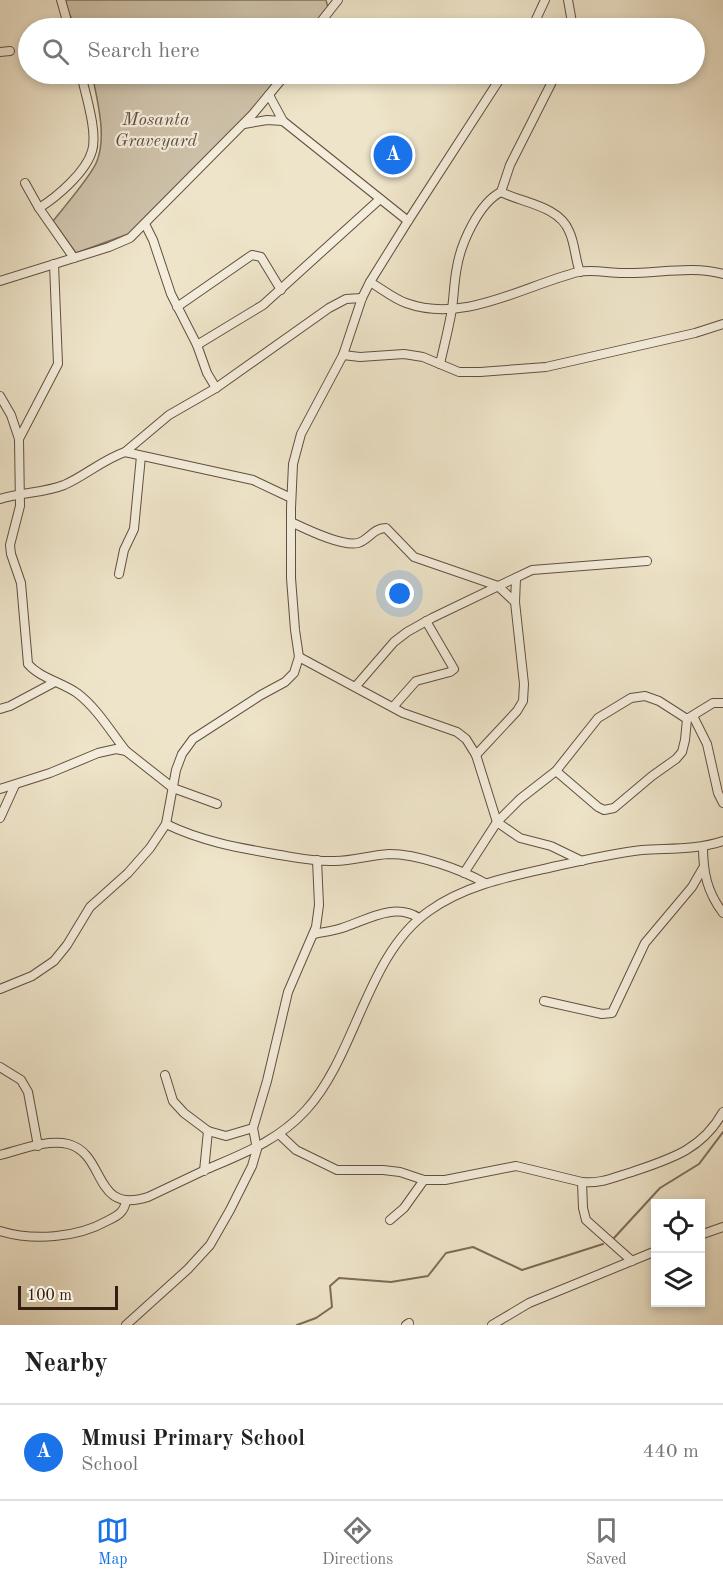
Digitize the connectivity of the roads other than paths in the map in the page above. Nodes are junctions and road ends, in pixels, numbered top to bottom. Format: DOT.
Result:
graph roads {
  1 [pos="61,0"];
  2 [pos="338,0"];
  3 [pos="544,0"];
  4 [pos="568,0"];
  5 [pos="66,18"];
  6 [pos="324,18"];
  7 [pos="536,18"];
  8 [pos="571,18"];
  9 [pos="10,51"];
  10 [pos="0,52"];
  11 [pos="83,84"];
  12 [pos="278,84"];
  13 [pos="497,84"];
  14 [pos="551,84"];
  15 [pos="269,95"];
  16 [pos="284,121"];
  17 [pos="243,124"];
  18 [pos="26,183"];
  19 [pos="501,192"];
  20 [pos="380,199"];
  21 [pos="39,208"];
  22 [pos="408,221"];
  23 [pos="145,224"];
  24 [pos="74,258"];
  25 [pos="54,264"];
  26 [pos="580,272"];
  27 [pos="723,274"];
  28 [pos="0,281"];
  29 [pos="370,282"];
  30 [pos="281,290"];
  31 [pos="362,298"];
  32 [pos="177,307"];
  33 [pos="452,309"];
  34 [pos="723,324"];
  35 [pos="197,345"];
  36 [pos="344,355"];
  37 [pos="441,364"];
  38 [pos="216,388"];
  39 [pos="0,396"];
  40 [pos="20,439"];
  41 [pos="125,452"];
  42 [pos="141,456"];
  43 [pos="20,493"];
  44 [pos="291,498"];
  45 [pos="0,499"];
  46 [pos="291,522"];
  47 [pos="10,545"];
  48 [pos="0,549"];
  49 [pos="647,561"];
  50 [pos="119,574"];
  51 [pos="516,578"];
  52 [pos="498,586"];
  53 [pos="515,602"];
  54 [pos="426,621"];
  55 [pos="299,657"];
  56 [pos="55,682"];
  57 [pos="356,686"];
  58 [pos="723,703"];
  59 [pos="393,707"];
  60 [pos="0,709"];
  61 [pos="690,717"];
  62 [pos="126,751"];
  63 [pos="476,755"];
  64 [pos="723,769"];
  65 [pos="556,771"];
  66 [pos="715,776"];
  67 [pos="15,785"];
  68 [pos="173,788"];
  69 [pos="0,789"];
  70 [pos="723,803"];
  71 [pos="217,804"];
  72 [pos="0,819"];
  73 [pos="497,822"];
  74 [pos="166,824"];
  75 [pos="723,841"];
  76 [pos="703,847"];
  77 [pos="317,860"];
  78 [pos="582,861"];
  79 [pos="703,868"];
  80 [pos="464,873"];
  81 [pos="485,883"];
  82 [pos="723,913"];
  83 [pos="419,918"];
  84 [pos="314,934"];
  85 [pos="0,989"];
  86 [pos="544,1001"];
  87 [pos="0,1067"];
  88 [pos="165,1075"];
  89 [pos="723,1112"];
  90 [pos="253,1128"];
  91 [pos="208,1131"];
  92 [pos="279,1134"];
  93 [pos="38,1146"];
  94 [pos="257,1149"];
  95 [pos="0,1155"];
  96 [pos="204,1171"];
  97 [pos="424,1180"];
  98 [pos="582,1182"];
  99 [pos="126,1201"];
  100 [pos="390,1220"];
  101 [pos="723,1227"];
  102 [pos="0,1231"];
  103 [pos="705,1233"];
  104 [pos="651,1253"];
  105 [pos="632,1261"];
  106 [pos="126,1325"];
  107 [pos="492,1325"];
  1 -- 5 [label="street"];
  2 -- 6 [label="street"];
  3 -- 7 [label="street"];
  4 -- 8 [label="street"];
  9 -- 10 [label="street"];
  11 -- 21 [label="street"];
  12 -- 15 [label="street"];
  13 -- 22 [label="street"];
  14 -- 19 [label="street"];
  15 -- 16 [label="street"];
  15 -- 17 [label="street"];
  16 -- 17 [label="street"];
  16 -- 20 [label="street"];
  17 -- 23 [label="street"];
  18 -- 21 [label="street"];
  19 -- 26 [label="street"];
  19 -- 33 [label="street"];
  20 -- 22 [label="street"];
  20 -- 30 [label="street"];
  21 -- 24 [label="street"];
  22 -- 29 [label="street"];
  23 -- 24 [label="street"];
  23 -- 32 [label="street"];
  24 -- 25 [label="street"];
  25 -- 28 [label="street"];
  25 -- 40 [label="street"];
  26 -- 27 [label="street"];
  26 -- 33 [label="street"];
  29 -- 31 [label="street"];
  29 -- 33 [label="street"];
  30 -- 32 [label="street"];
  30 -- 35 [label="street"];
  31 -- 36 [label="street"];
  31 -- 38 [label="street"];
  32 -- 35 [label="street"];
  33 -- 37 [label="street"];
  34 -- 37 [label="street"];
  35 -- 38 [label="street"];
  36 -- 37 [label="street"];
  36 -- 44 [label="street"];
  38 -- 41 [label="street"];
  39 -- 40 [label="street"];
  40 -- 43 [label="street"];
  41 -- 42 [label="street"];
  41 -- 43 [label="street"];
  42 -- 44 [label="street"];
  42 -- 50 [label="street"];
  43 -- 45 [label="street"];
  43 -- 47 [label="street"];
  44 -- 46 [label="street"];
  46 -- 52 [label="street"];
  46 -- 55 [label="street"];
  47 -- 48 [label="street"];
  47 -- 56 [label="street"];
  49 -- 51 [label="street"];
  51 -- 52 [label="street"];
  51 -- 53 [label="street"];
  52 -- 53 [label="street"];
  52 -- 54 [label="street"];
  53 -- 63 [label="street"];
  54 -- 57 [label="street"];
  54 -- 59 [label="street"];
  55 -- 57 [label="street"];
  55 -- 68 [label="street"];
  56 -- 60 [label="street"];
  56 -- 62 [label="street"];
  57 -- 59 [label="street"];
  58 -- 61 [label="street"];
  59 -- 63 [label="street"];
  61 -- 65 [label="street"];
  61 -- 65 [label="street"];
  61 -- 66 [label="street"];
  62 -- 67 [label="street"];
  62 -- 68 [label="street"];
  63 -- 73 [label="street"];
  64 -- 66 [label="street"];
  65 -- 73 [label="street"];
  66 -- 70 [label="street"];
  67 -- 69 [label="street"];
  67 -- 72 [label="street"];
  68 -- 71 [label="street"];
  68 -- 74 [label="street"];
  73 -- 78 [label="street"];
  73 -- 80 [label="street"];
  74 -- 77 [label="street"];
  74 -- 85 [label="street"];
  75 -- 76 [label="street"];
  76 -- 78 [label="street"];
  76 -- 79 [label="street"];
  77 -- 80 [label="street"];
  77 -- 84 [label="street"];
  78 -- 81 [label="street"];
  79 -- 82 [label="street"];
  79 -- 86 [label="street"];
  80 -- 81 [label="street"];
  81 -- 83 [label="street"];
  83 -- 84 [label="street"];
  83 -- 92 [label="street"];
  84 -- 90 [label="street"];
  87 -- 93 [label="street"];
  88 -- 91 [label="street"];
  89 -- 98 [label="street"];
  90 -- 91 [label="street"];
  90 -- 94 [label="street"];
  91 -- 96 [label="street"];
  92 -- 94 [label="street"];
  92 -- 97 [label="street"];
  93 -- 95 [label="street"];
  93 -- 99 [label="street"];
  94 -- 96 [label="street"];
  94 -- 106 [label="street"];
  96 -- 99 [label="street"];
  97 -- 98 [label="street"];
  97 -- 100 [label="street"];
  98 -- 105 [label="street"];
  99 -- 102 [label="street"];
  101 -- 103 [label="street"];
  104 -- 105 [label="street"];
  105 -- 107 [label="street"];
}
